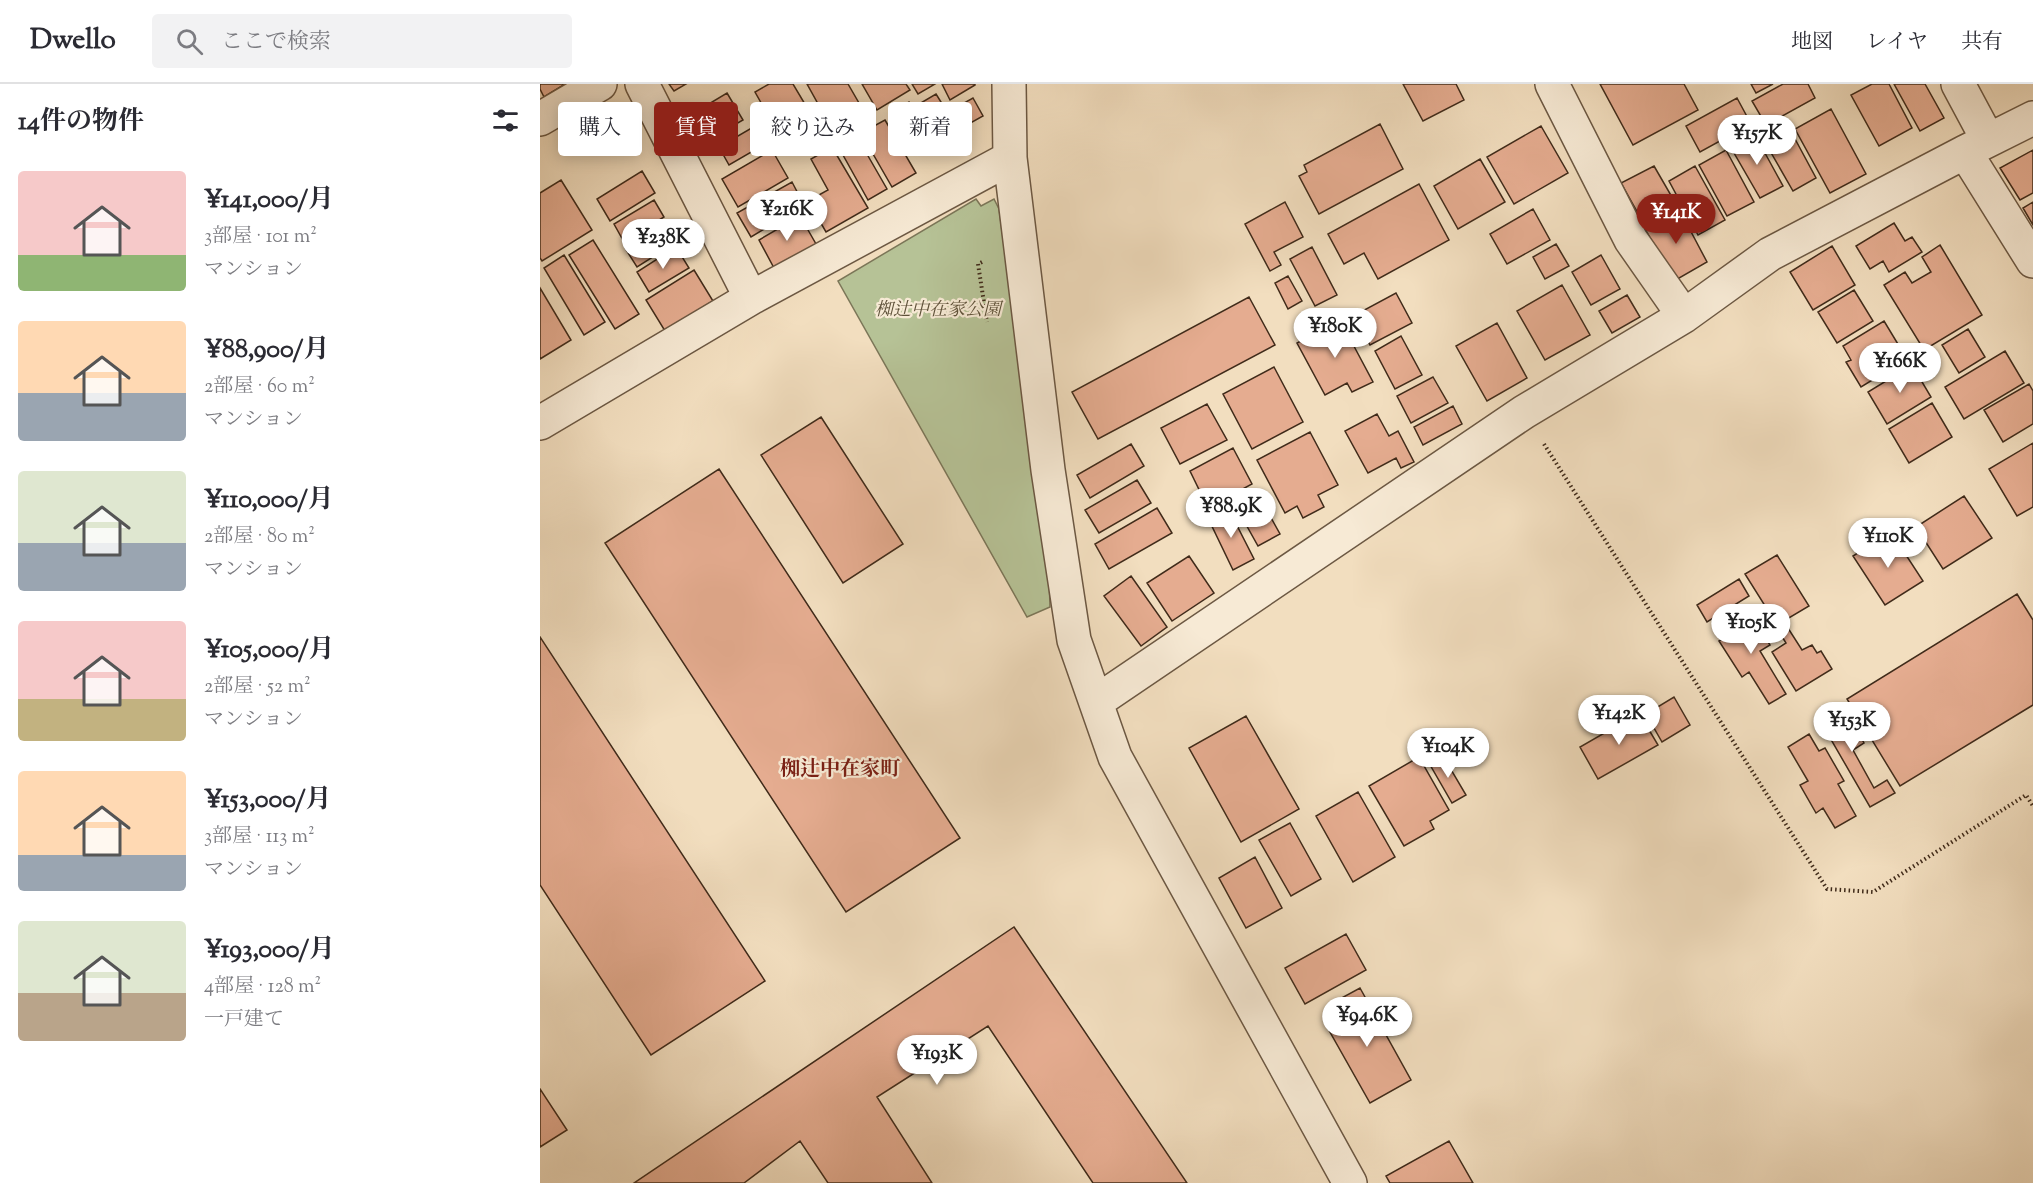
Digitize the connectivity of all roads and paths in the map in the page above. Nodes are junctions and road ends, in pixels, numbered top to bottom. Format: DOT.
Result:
graph roads {
  1 [pos="600,84"];
  2 [pos="642,84"];
  3 [pos="1009,84"];
  4 [pos="1552,84"];
  5 [pos="1958,84"];
  6 [pos="2033,118"];
  7 [pos="540,119"];
  8 [pos="1977,146"];
  9 [pos="1010,158"];
  10 [pos="2033,261"];
  11 [pos="751,298"];
  12 [pos="1684,316"];
  13 [pos="1524,412"];
  14 [pos="540,423"];
  15 [pos="1096,702"];
  16 [pos="2033,806"];
  17 [pos="1350,1183"];
  1 -- 7 [label="street"];
  2 -- 11 [label="street"];
  3 -- 9 [label="street"];
  4 -- 12 [label="street"];
  5 -- 8 [label="street"];
  6 -- 8 [label="street"];
  8 -- 10 [label="street"];
  8 -- 12 [label="street"];
  9 -- 11 [label="street"];
  9 -- 15 [label="street"];
  11 -- 14 [label="street"];
  12 -- 13 [label="street"];
  13 -- 15 [label="street"];
  13 -- 16 [label="path"];
  15 -- 17 [label="street"];
}
